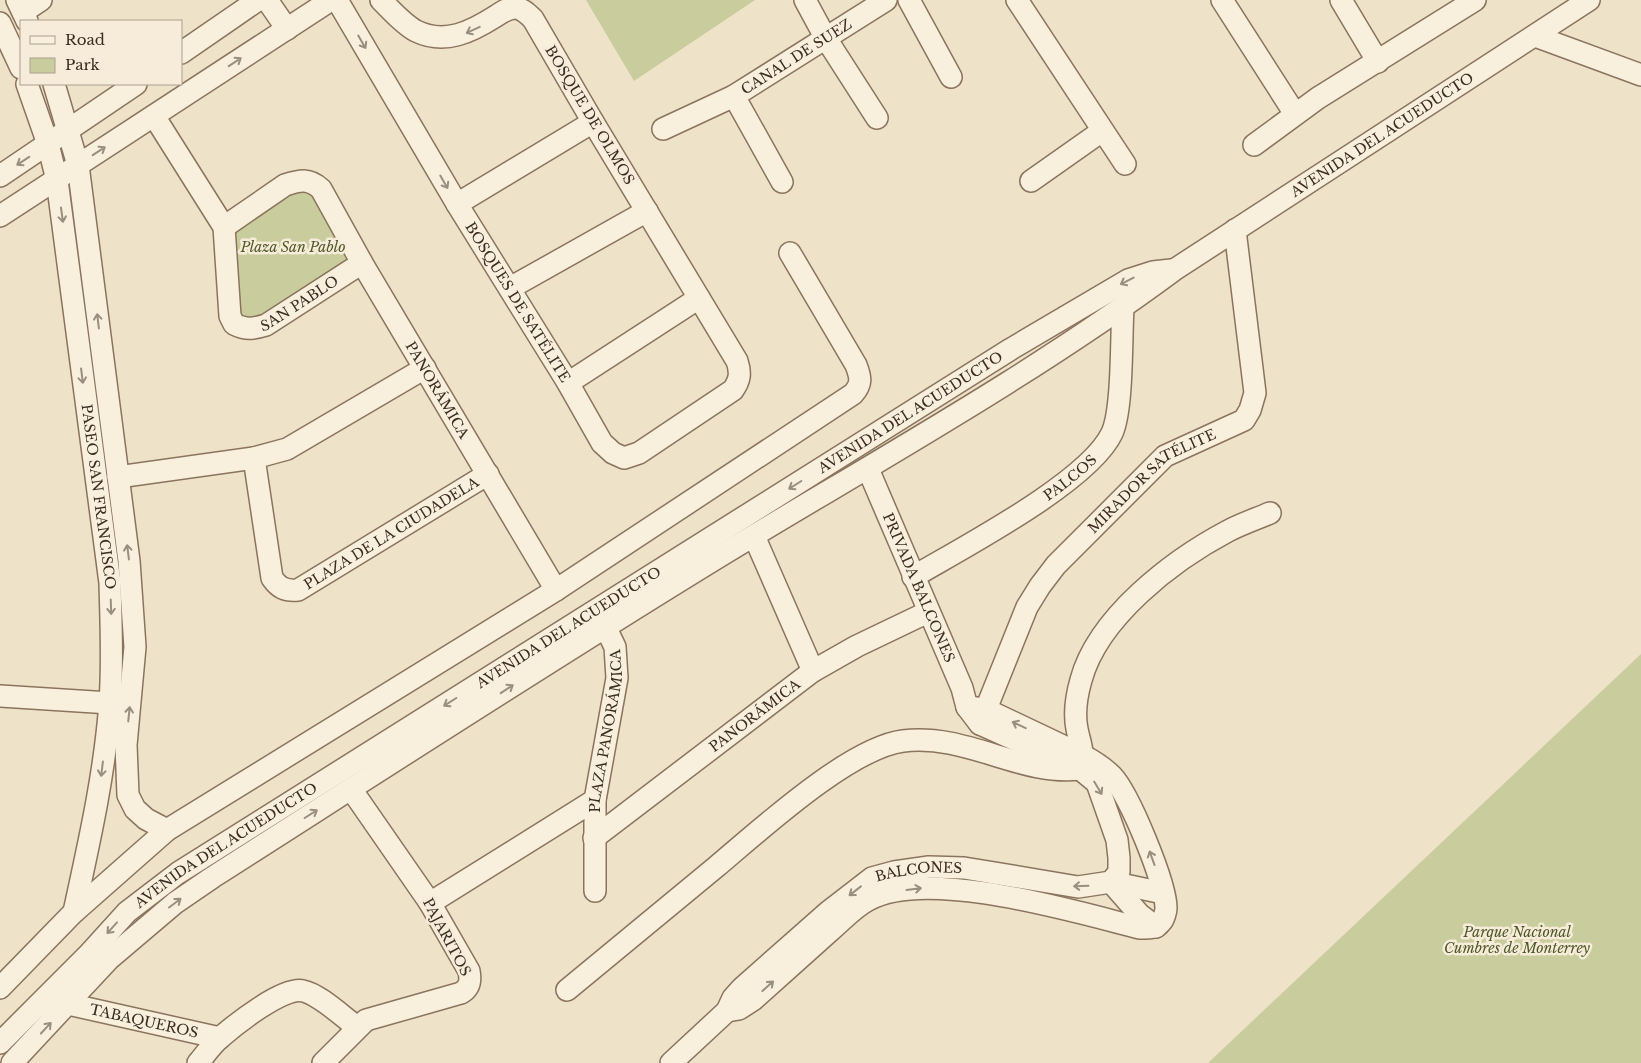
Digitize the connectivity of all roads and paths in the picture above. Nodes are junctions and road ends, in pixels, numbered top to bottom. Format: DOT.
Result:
graph roads {
  1 [pos="41,0"];
  2 [pos="258,0"];
  3 [pos="267,0"];
  4 [pos="331,0"];
  5 [pos="337,0"];
  6 [pos="382,0"];
  7 [pos="805,0"];
  8 [pos="886,0"];
  9 [pos="909,0"];
  10 [pos="1017,0"];
  11 [pos="1222,0"];
  12 [pos="1341,0"];
  13 [pos="1589,0"];
  14 [pos="1463,3"];
  15 [pos="22,11"];
  16 [pos="0,23"];
  17 [pos="287,29"];
  18 [pos="1535,36"];
  19 [pos="824,37"];
  20 [pos="182,52"];
  21 [pos="1378,62"];
  22 [pos="20,66"];
  23 [pos="1641,75"];
  24 [pos="951,77"];
  25 [pos="27,85"];
  26 [pos="54,85"];
  27 [pos="135,85"];
  28 [pos="734,96"];
  29 [pos="1295,114"];
  30 [pos="154,116"];
  31 [pos="877,118"];
  32 [pos="593,122"];
  33 [pos="663,129"];
  34 [pos="69,130"];
  35 [pos="1102,131"];
  36 [pos="48,144"];
  37 [pos="1254,145"];
  38 [pos="1125,164"];
  39 [pos="78,165"];
  40 [pos="0,176"];
  41 [pos="57,180"];
  42 [pos="1031,181"];
  43 [pos="782,182"];
  44 [pos="457,204"];
  45 [pos="647,211"];
  46 [pos="0,216"];
  47 [pos="224,227"];
  48 [pos="1235,230"];
  49 [pos="790,253"];
  50 [pos="362,263"];
  51 [pos="1174,270"];
  52 [pos="510,288"];
  53 [pos="699,298"];
  54 [pos="1123,308"];
  55 [pos="737,361"];
  56 [pos="425,368"];
  57 [pos="568,383"];
  58 [pos="254,458"];
  59 [pos="868,468"];
  60 [pos="488,474"];
  61 [pos="118,477"];
  62 [pos="1270,514"];
  63 [pos="754,536"];
  64 [pos="913,577"];
  65 [pos="556,590"];
  66 [pos="928,612"];
  67 [pos="605,626"];
  68 [pos="813,671"];
  69 [pos="0,696"];
  70 [pos="110,703"];
  71 [pos="977,713"];
  72 [pos="1082,763"];
  73 [pos="351,789"];
  74 [pos="595,800"];
  75 [pos="167,830"];
  76 [pos="594,838"];
  77 [pos="1111,882"];
  78 [pos="594,891"];
  79 [pos="1163,893"];
  80 [pos="430,903"];
  81 [pos="74,912"];
  82 [pos="1159,924"];
  83 [pos="0,988"];
  84 [pos="567,990"];
  85 [pos="68,1004"];
  86 [pos="727,1011"];
  87 [pos="358,1027"];
  88 [pos="220,1038"];
  89 [pos="0,1043"];
  90 [pos="12,1063"];
  91 [pos="198,1063"];
  92 [pos="324,1063"];
  93 [pos="671,1063"];
  1 -- 15 [label="street"];
  2 -- 20 [label="street"];
  3 -- 17 [label="street"];
  4 -- 17 [label="street"];
  5 -- 44 [label="street, BOSQUES DE SATÉLITE, one-way"];
  32 -- 6 [label="street, BOSQUE DE OLMOS, one-way"];
  7 -- 19 [label="street"];
  8 -- 19 [label="street, CANAL DE SUEZ"];
  9 -- 24 [label="street"];
  10 -- 35 [label="street"];
  11 -- 29 [label="street"];
  12 -- 21 [label="street"];
  13 -- 18 [label="street, AVENIDA DEL ACUEDUCTO"];
  14 -- 21 [label="street"];
  16 -- 22 [label="street"];
  30 -- 17 [label="street, one-way"];
  18 -- 23 [label="street"];
  18 -- 48 [label="street, AVENIDA DEL ACUEDUCTO"];
  19 -- 28 [label="street, CANAL DE SUEZ"];
  19 -- 31 [label="street"];
  21 -- 29 [label="street"];
  25 -- 36 [label="street, PASEO SAN FRANCISCO"];
  26 -- 34 [label="street, PASEO SAN FRANCISCO"];
  27 -- 34 [label="street"];
  28 -- 33 [label="street, CANAL DE SUEZ"];
  28 -- 43 [label="street"];
  29 -- 37 [label="street"];
  39 -- 30 [label="street, one-way"];
  30 -- 47 [label="street"];
  32 -- 44 [label="street"];
  32 -- 45 [label="street, BOSQUE DE OLMOS"];
  34 -- 36 [label="street"];
  34 -- 39 [label="street, PASEO SAN FRANCISCO"];
  35 -- 38 [label="street"];
  35 -- 42 [label="street"];
  36 -- 40 [label="street, one-way"];
  36 -- 41 [label="street, PASEO SAN FRANCISCO"];
  39 -- 41 [label="street"];
  61 -- 39 [label="street, PASEO SAN FRANCISCO, one-way"];
  41 -- 46 [label="street"];
  41 -- 70 [label="street, PASEO SAN FRANCISCO, one-way"];
  44 -- 52 [label="street, BOSQUES DE SATÉLITE"];
  45 -- 52 [label="street"];
  45 -- 53 [label="street, BOSQUE DE OLMOS"];
  47 -- 50 [label="street, PANORÁMICA"];
  47 -- 50 [label="street, SAN PABLO"];
  48 -- 51 [label="street, AVENIDA DEL ACUEDUCTO"];
  48 -- 71 [label="street, MIRADOR SATÉLITE"];
  49 -- 65 [label="street"];
  50 -- 56 [label="street, PANORÁMICA"];
  51 -- 54 [label="street, AVENIDA DEL ACUEDUCTO"];
  51 -- 89 [label="street, AVENIDA DEL ACUEDUCTO, one-way"];
  52 -- 57 [label="street, BOSQUES DE SATÉLITE"];
  53 -- 55 [label="street, BOSQUE DE OLMOS"];
  53 -- 57 [label="street"];
  54 -- 59 [label="street, AVENIDA DEL ACUEDUCTO"];
  54 -- 64 [label="street, PALCOS"];
  55 -- 57 [label="street, BOSQUES DE SATÉLITE"];
  56 -- 58 [label="street"];
  56 -- 60 [label="street, PANORÁMICA"];
  58 -- 60 [label="street, PLAZA DE LA CIUDADELA"];
  58 -- 61 [label="street"];
  59 -- 63 [label="street, AVENIDA DEL ACUEDUCTO"];
  59 -- 64 [label="street, PRIVADA BALCONES"];
  60 -- 65 [label="street, PANORÁMICA"];
  75 -- 61 [label="street, PASEO SAN FRANCISCO, one-way"];
  62 -- 72 [label="street"];
  63 -- 67 [label="street, AVENIDA DEL ACUEDUCTO"];
  63 -- 68 [label="street"];
  64 -- 66 [label="street, PRIVADA BALCONES"];
  65 -- 75 [label="street"];
  66 -- 68 [label="street, PANORÁMICA"];
  66 -- 71 [label="street, PRIVADA BALCONES"];
  73 -- 67 [label="street, AVENIDA DEL ACUEDUCTO, one-way"];
  67 -- 74 [label="street, PLAZA PANORÁMICA"];
  68 -- 76 [label="street, PANORÁMICA"];
  69 -- 70 [label="street"];
  70 -- 81 [label="street, PASEO SAN FRANCISCO, one-way"];
  71 -- 72 [label="street"];
  72 -- 77 [label="street, one-way"];
  79 -- 72 [label="street, one-way"];
  72 -- 84 [label="street"];
  73 -- 80 [label="street, PAJARITOS"];
  85 -- 73 [label="street, AVENIDA DEL ACUEDUCTO, one-way"];
  74 -- 76 [label="street, PLAZA PANORÁMICA"];
  74 -- 80 [label="street"];
  75 -- 81 [label="street"];
  76 -- 78 [label="street, PLAZA PANORÁMICA"];
  77 -- 79 [label="street, BALCONES"];
  77 -- 82 [label="street"];
  77 -- 86 [label="street, BALCONES, one-way"];
  79 -- 82 [label="street"];
  80 -- 87 [label="street, PAJARITOS"];
  81 -- 83 [label="street"];
  86 -- 82 [label="street, BALCONES, one-way"];
  85 -- 88 [label="street, TABAQUEROS"];
  90 -- 85 [label="street, AVENIDA DEL ACUEDUCTO, one-way"];
  86 -- 93 [label="street, BALCONES"];
  87 -- 88 [label="street, TABAQUEROS"];
  87 -- 92 [label="street"];
  88 -- 91 [label="street, TABAQUEROS"];
}
